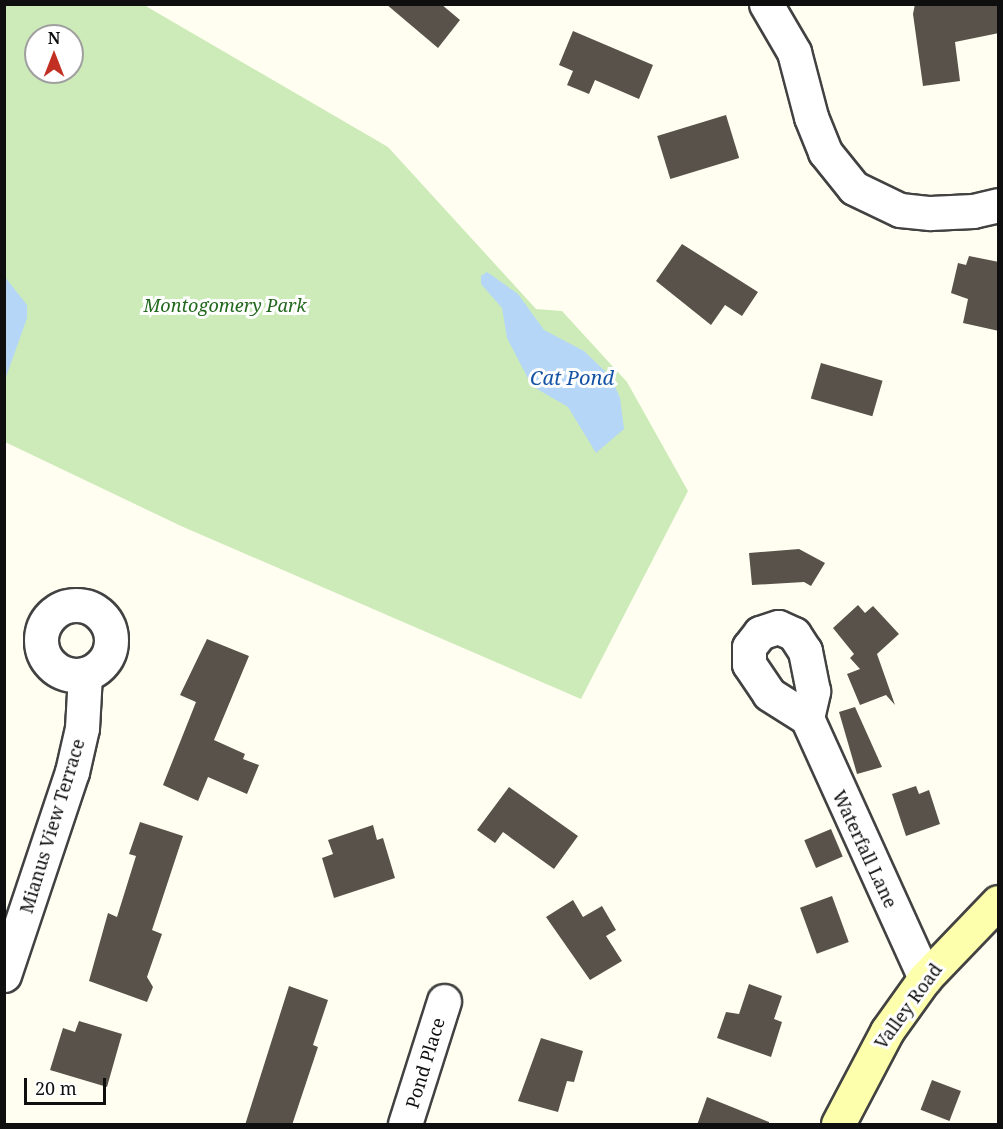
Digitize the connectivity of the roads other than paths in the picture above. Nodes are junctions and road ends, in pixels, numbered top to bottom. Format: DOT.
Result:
graph roads {
  1 [pos="766,4"];
  2 [pos="999,205"];
  3 [pos="85,674"];
  4 [pos="807,718"];
  5 [pos="999,902"];
  6 [pos="4,975"];
  7 [pos="925,978"];
  8 [pos="444,1001"];
  9 [pos="405,1125"];
  10 [pos="837,1125"];
  1 -- 2 [label="street"];
  3 -- 6 [label="street, Mianus View Terrace"];
  4 -- 7 [label="street, Waterfall Lane"];
  5 -- 7 [label="main road, Valley Road"];
  7 -- 10 [label="main road, Valley Road"];
  8 -- 9 [label="street, Pond Place"];
}
